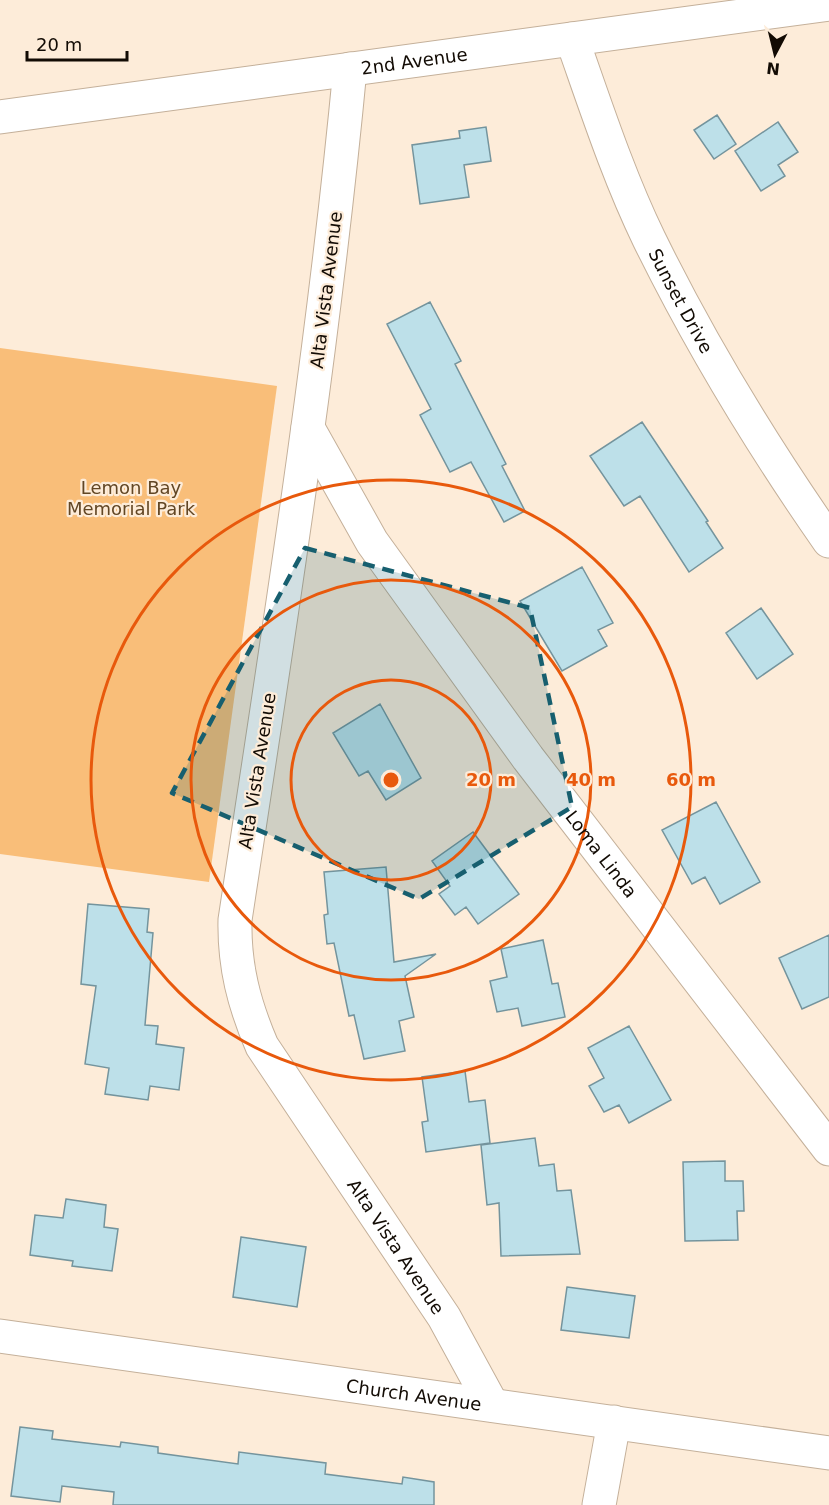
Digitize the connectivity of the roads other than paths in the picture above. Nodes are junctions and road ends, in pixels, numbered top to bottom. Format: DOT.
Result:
graph roads {
  1 [pos="829,4"];
  2 [pos="572,39"];
  3 [pos="350,69"];
  4 [pos="0,117"];
  5 [pos="308,428"];
  6 [pos="829,541"];
  7 [pos="829,1149"];
  8 [pos="0,1336"];
  9 [pos="492,1405"];
  10 [pos="614,1422"];
  11 [pos="829,1453"];
  12 [pos="599,1505"];
  1 -- 2 [label="street, 2nd Avenue"];
  2 -- 3 [label="street, 2nd Avenue"];
  2 -- 6 [label="street, Sunset Drive"];
  3 -- 4 [label="street, 2nd Avenue"];
  3 -- 5 [label="street, Alta Vista Avenue"];
  5 -- 7 [label="street, Loma Linda"];
  5 -- 9 [label="street, Alta Vista Avenue"];
  8 -- 9 [label="street, Church Avenue"];
  9 -- 10 [label="street, Church Avenue"];
  10 -- 11 [label="street, Church Avenue"];
  10 -- 12 [label="street"];
}
